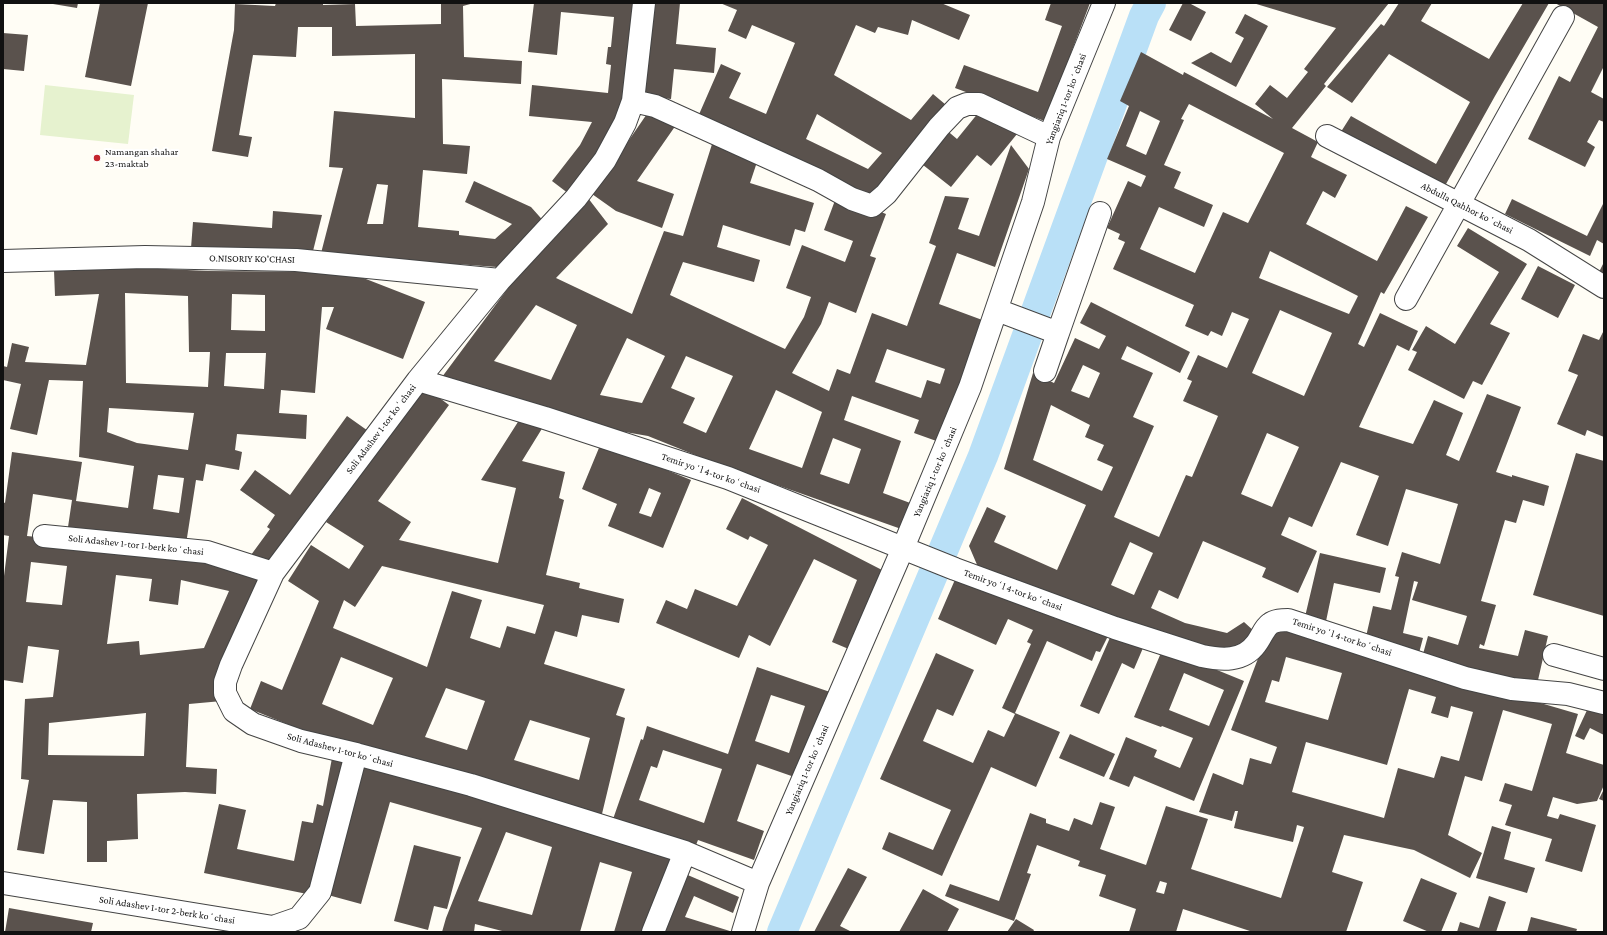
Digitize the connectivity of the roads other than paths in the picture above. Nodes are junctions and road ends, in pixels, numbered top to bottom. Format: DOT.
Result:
graph roads {
  1 [pos="644,3"];
  2 [pos="1104,3"];
  3 [pos="1563,17"];
  4 [pos="633,101"];
  5 [pos="1327,136"];
  6 [pos="1049,137"];
  7 [pos="1459,204"];
  8 [pos="1100,213"];
  9 [pos="3,261"];
  10 [pos="500,280"];
  11 [pos="1604,287"];
  12 [pos="1406,299"];
  13 [pos="1003,313"];
  14 [pos="1049,331"];
  15 [pos="1045,372"];
  16 [pos="418,380"];
  17 [pos="44,536"];
  18 [pos="903,548"];
  19 [pos="273,572"];
  20 [pos="1554,655"];
  21 [pos="1604,669"];
  22 [pos="1604,703"];
  23 [pos="356,754"];
  24 [pos="686,852"];
  25 [pos="3,883"];
  26 [pos="758,883"];
  27 [pos="653,932"];
  28 [pos="743,932"];
  1 -- 4 [label="street, Soli Adashev 1-tor koʻchasi"];
  2 -- 6 [label="street, Yangiariq 1-tor koʻchasi"];
  3 -- 7 [label="street"];
  4 -- 6 [label="street"];
  4 -- 10 [label="street, Soli Adashev 1-tor koʻchasi"];
  5 -- 7 [label="street, Abdulla Qahhor koʻchasi"];
  6 -- 13 [label="street, Yangiariq 1-tor koʻchasi"];
  7 -- 11 [label="street, Abdulla Qahhor koʻchasi"];
  7 -- 12 [label="street"];
  8 -- 14 [label="street"];
  9 -- 10 [label="street, O.NISORIY KO'CHASI"];
  10 -- 16 [label="street, Soli Adashev 1-tor koʻchasi"];
  13 -- 14 [label="street"];
  13 -- 18 [label="street, Yangiariq 1-tor koʻchasi"];
  14 -- 15 [label="street"];
  16 -- 18 [label="street, Temir yoʻl 4-tor koʻchasi"];
  16 -- 19 [label="street, Soli Adashev 1-tor koʻchasi"];
  17 -- 19 [label="street, Soli Adashev 1-tor 1-berk koʻchasi"];
  18 -- 22 [label="street, Temir yoʻl 4-tor koʻchasi"];
  18 -- 26 [label="street, Yangiariq 1-tor koʻchasi"];
  19 -- 23 [label="street, Soli Adashev 1-tor koʻchasi"];
  20 -- 21 [label="street"];
  23 -- 24 [label="street, Soli Adashev 1-tor koʻchasi"];
  23 -- 25 [label="street, Soli Adashev 1-tor 2-berk koʻchasi"];
  24 -- 26 [label="street, Soli Adashev 1-tor koʻchasi"];
  24 -- 27 [label="street"];
  26 -- 28 [label="street, Yangiariq 1-tor koʻchasi"];
}
